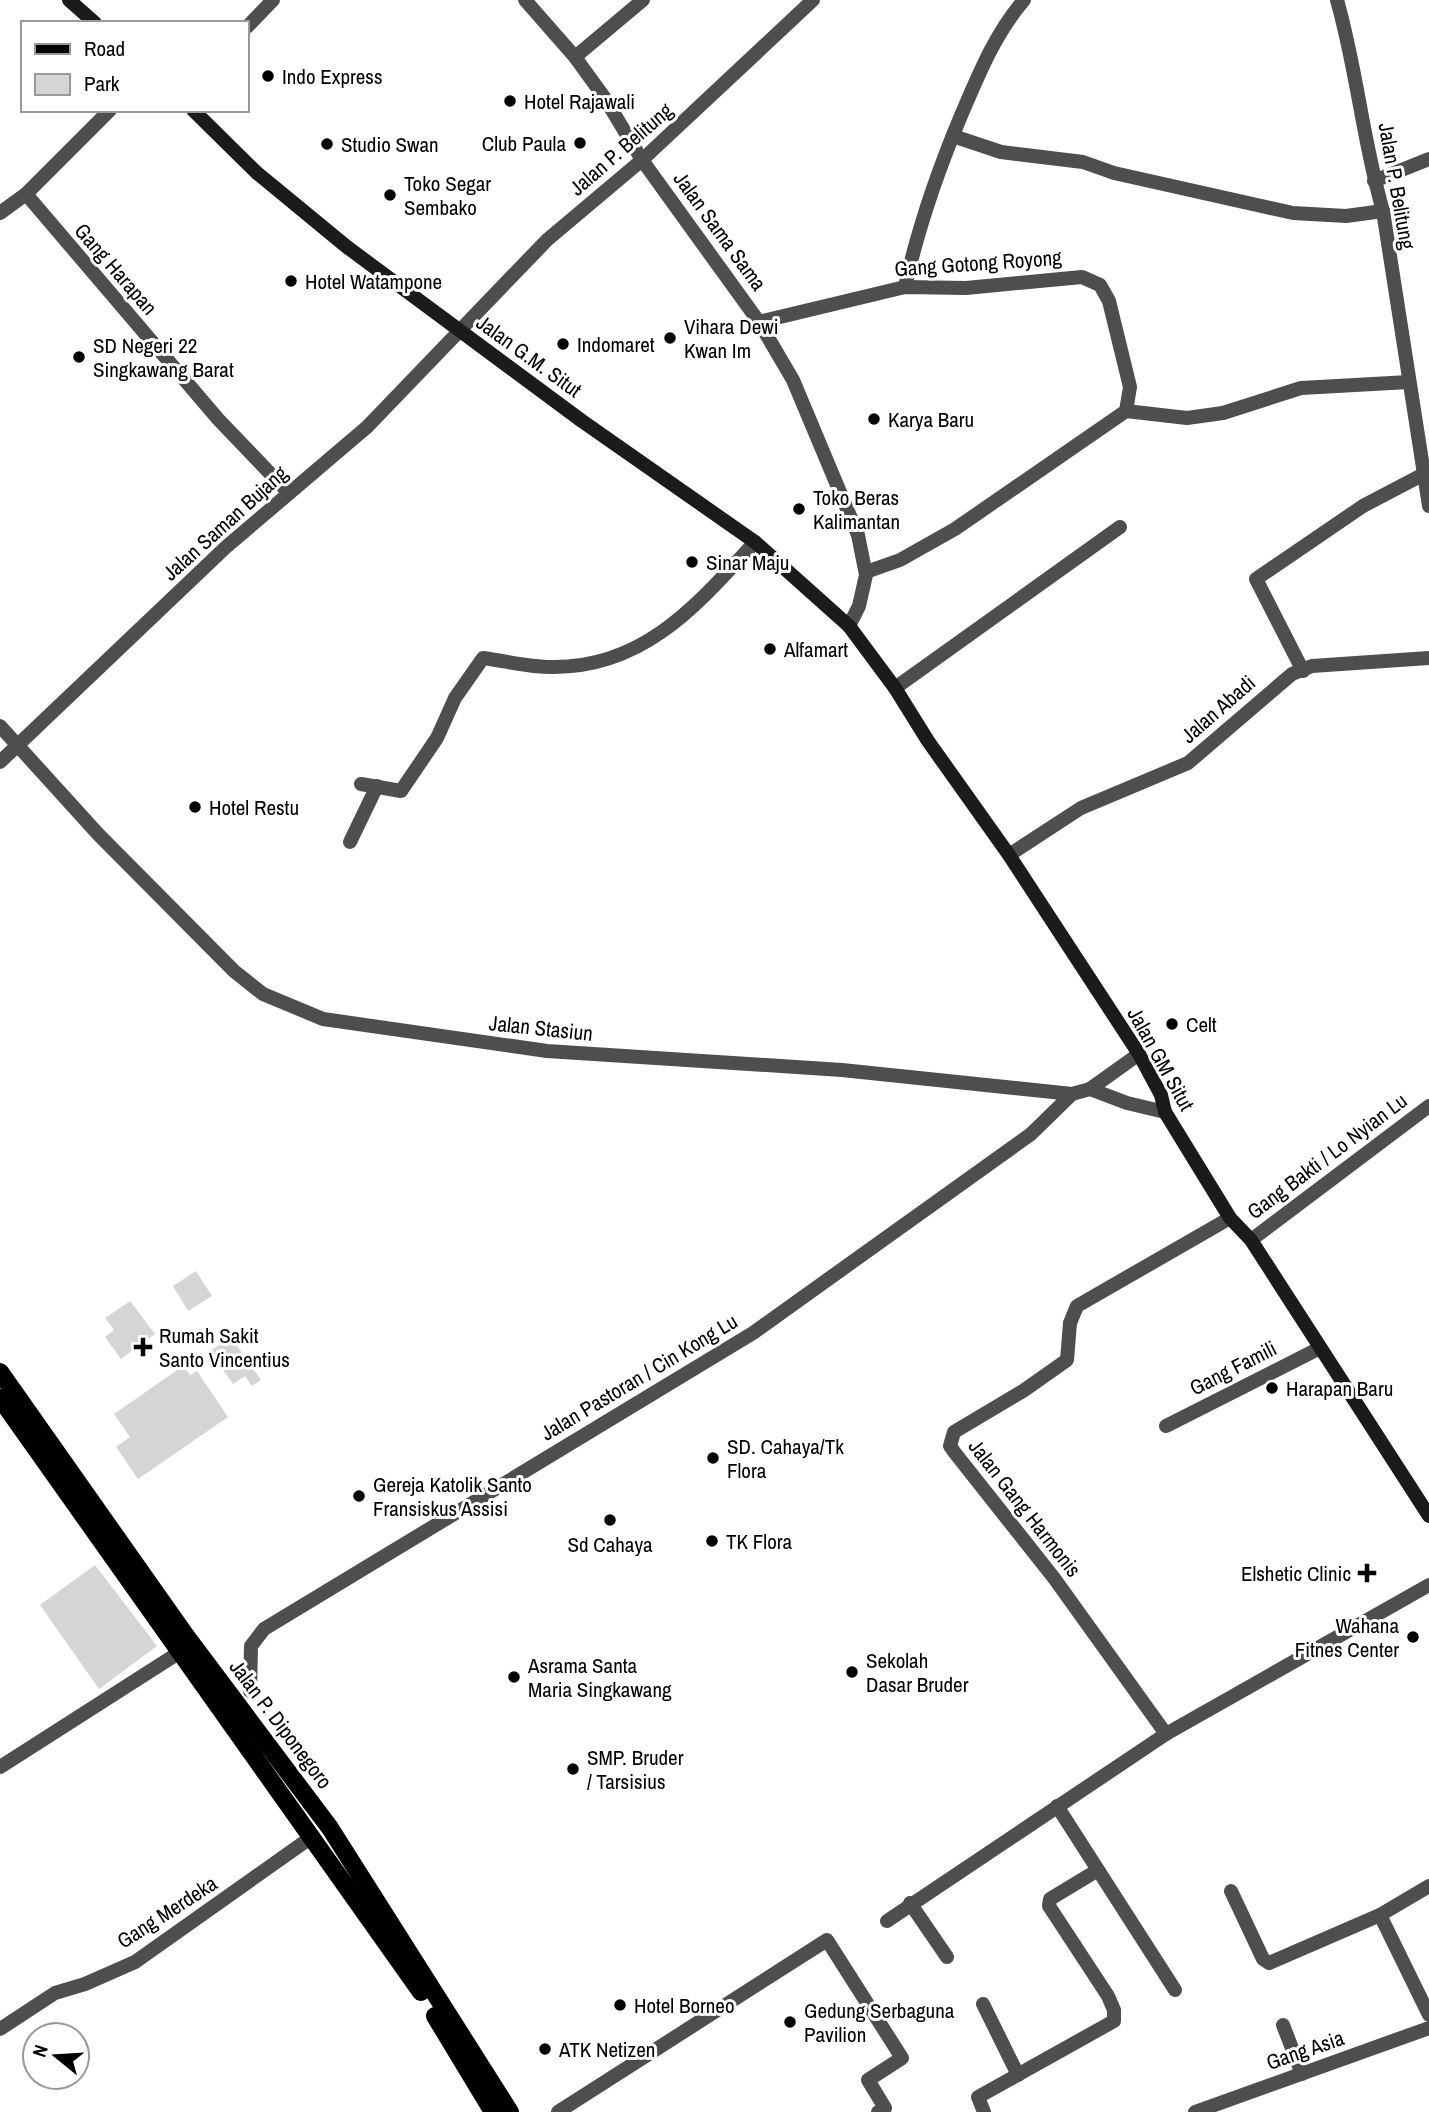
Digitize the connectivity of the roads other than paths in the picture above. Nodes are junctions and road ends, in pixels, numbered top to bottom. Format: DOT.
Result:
graph roads {
  1 [pos="69,0"];
  2 [pos="273,0"];
  3 [pos="525,0"];
  4 [pos="643,0"];
  5 [pos="813,0"];
  6 [pos="1024,0"];
  7 [pos="1337,0"];
  8 [pos="92,21"];
  9 [pos="248,26"];
  10 [pos="575,57"];
  11 [pos="108,112"];
  12 [pos="195,112"];
  13 [pos="953,136"];
  14 [pos="1429,159"];
  15 [pos="642,160"];
  16 [pos="1374,181"];
  17 [pos="26,194"];
  18 [pos="0,213"];
  19 [pos="1374,213"];
  20 [pos="905,286"];
  21 [pos="760,322"];
  22 [pos="460,333"];
  23 [pos="1409,383"];
  24 [pos="1126,411"];
  25 [pos="1424,446"];
  26 [pos="1421,475"];
  27 [pos="289,493"];
  28 [pos="1429,506"];
  29 [pos="1121,527"];
  30 [pos="755,542"];
  31 [pos="866,572"];
  32 [pos="849,626"];
  33 [pos="1429,658"];
  34 [pos="1303,671"];
  35 [pos="895,688"];
  36 [pos="0,726"];
  37 [pos="18,744"];
  38 [pos="0,762"];
  39 [pos="361,784"];
  40 [pos="377,786"];
  41 [pos="351,842"];
  42 [pos="1009,855"];
  43 [pos="1139,1054"];
  44 [pos="1090,1089"];
  45 [pos="1072,1094"];
  46 [pos="1429,1106"];
  47 [pos="1165,1112"];
  48 [pos="1230,1219"];
  49 [pos="1251,1240"];
  50 [pos="1320,1348"];
  51 [pos="0,1372"];
  52 [pos="0,1398"];
  53 [pos="1166,1426"];
  54 [pos="1429,1516"];
  55 [pos="1429,1585"];
  56 [pos="180,1652"];
  57 [pos="250,1691"];
  58 [pos="1166,1734"];
  59 [pos="0,1767"];
  60 [pos="298,1783"];
  61 [pos="283,1795"];
  62 [pos="1057,1806"];
  63 [pos="313,1836"];
  64 [pos="1098,1870"];
  65 [pos="1429,1886"];
  66 [pos="1231,1891"];
  67 [pos="909,1903"];
  68 [pos="1380,1915"];
  69 [pos="887,1921"];
  70 [pos="947,1956"];
  71 [pos="1175,1990"];
  72 [pos="983,2004"];
  73 [pos="1429,2015"];
  74 [pos="1283,2025"];
  75 [pos="1429,2028"];
  76 [pos="0,2029"];
  77 [pos="1302,2074"];
  78 [pos="1018,2075"];
  79 [pos="493,2112"];
  80 [pos="510,2112"];
  81 [pos="558,2112"];
  82 [pos="878,2112"];
  83 [pos="985,2112"];
  84 [pos="1195,2112"];
  1 -- 8 [label="main road"];
  2 -- 9 [label="street"];
  3 -- 10 [label="street, Jalan Sama Sama"];
  4 -- 10 [label="street"];
  5 -- 15 [label="street, Jalan P. Belitung"];
  6 -- 13 [label="street"];
  7 -- 16 [label="street, Jalan P. Belitung"];
  10 -- 15 [label="street, Jalan Sama Sama"];
  11 -- 17 [label="street"];
  12 -- 22 [label="main road, Jalan G.M. Situt"];
  13 -- 19 [label="street"];
  13 -- 20 [label="street"];
  14 -- 16 [label="street"];
  15 -- 21 [label="street, Jalan Sama Sama"];
  15 -- 22 [label="street, Jalan P. Belitung"];
  16 -- 19 [label="street, Jalan P. Belitung"];
  17 -- 18 [label="street"];
  17 -- 27 [label="street, Gang Harapan"];
  19 -- 23 [label="street, Jalan P. Belitung"];
  20 -- 21 [label="street, Gang Gotong Royong"];
  20 -- 24 [label="street, Gang Gotong Royong"];
  21 -- 31 [label="street, Jalan Sama Sama"];
  22 -- 27 [label="street, Jalan Saman Bujang"];
  22 -- 30 [label="main road, Jalan G.M. Situt"];
  23 -- 24 [label="street"];
  23 -- 25 [label="street, Jalan P. Belitung"];
  24 -- 31 [label="street"];
  25 -- 26 [label="street, Jalan P. Belitung"];
  26 -- 28 [label="street, Jalan P. Belitung"];
  26 -- 34 [label="street"];
  27 -- 37 [label="street, Jalan Saman Bujang"];
  29 -- 35 [label="street"];
  30 -- 32 [label="main road, Jalan G.M. Situt"];
  30 -- 40 [label="street"];
  31 -- 32 [label="street, Jalan Sama Sama"];
  32 -- 35 [label="main road, Jalan GM Situt"];
  33 -- 34 [label="street, Jalan Abadi"];
  34 -- 42 [label="street, Jalan Abadi"];
  35 -- 42 [label="main road, Jalan GM Situt"];
  36 -- 37 [label="street, Jalan Stasiun"];
  37 -- 38 [label="street, Jalan Saman Bujang"];
  37 -- 45 [label="street, Jalan Stasiun"];
  39 -- 40 [label="street"];
  40 -- 41 [label="street"];
  42 -- 43 [label="main road, Jalan GM Situt"];
  43 -- 44 [label="street"];
  43 -- 47 [label="main road, Jalan GM Situt"];
  44 -- 45 [label="street, Jalan Stasiun"];
  44 -- 47 [label="street"];
  45 -- 57 [label="street, Jalan Pastoran / Cin Kong Lu"];
  46 -- 49 [label="street, Gang Bakti / Lo Nyian Lu"];
  47 -- 48 [label="main road, Jalan GM Situt"];
  48 -- 49 [label="main road, Jalan GM Situt"];
  48 -- 58 [label="street, Jalan Gang Harmonis"];
  49 -- 50 [label="main road, Jalan GM Situt"];
  50 -- 53 [label="street, Gang Famili"];
  50 -- 54 [label="main road, Jalan GM Situt"];
  51 -- 60 [label="main road, Jalan P. Diponegoro"];
  52 -- 56 [label="main road, Jalan P. Diponegoro"];
  55 -- 58 [label="street"];
  56 -- 59 [label="street"];
  56 -- 61 [label="main road, Jalan P. Diponegoro"];
  58 -- 62 [label="street"];
  60 -- 61 [label="main road"];
  60 -- 80 [label="main road, Jalan P. Diponegoro"];
  61 -- 63 [label="main road, Jalan P. Diponegoro"];
  62 -- 64 [label="street"];
  62 -- 67 [label="street"];
  63 -- 76 [label="street, Gang Merdeka"];
  63 -- 79 [label="main road, Jalan P. Diponegoro"];
  64 -- 71 [label="street"];
  64 -- 78 [label="street"];
  65 -- 68 [label="street"];
  66 -- 68 [label="street"];
  67 -- 69 [label="street"];
  67 -- 70 [label="street"];
  68 -- 73 [label="street"];
  72 -- 78 [label="street"];
  74 -- 77 [label="street"];
  75 -- 77 [label="street, Gang Asia"];
  77 -- 84 [label="street, Gang Asia"];
  78 -- 83 [label="street"];
  81 -- 82 [label="street"];
}
